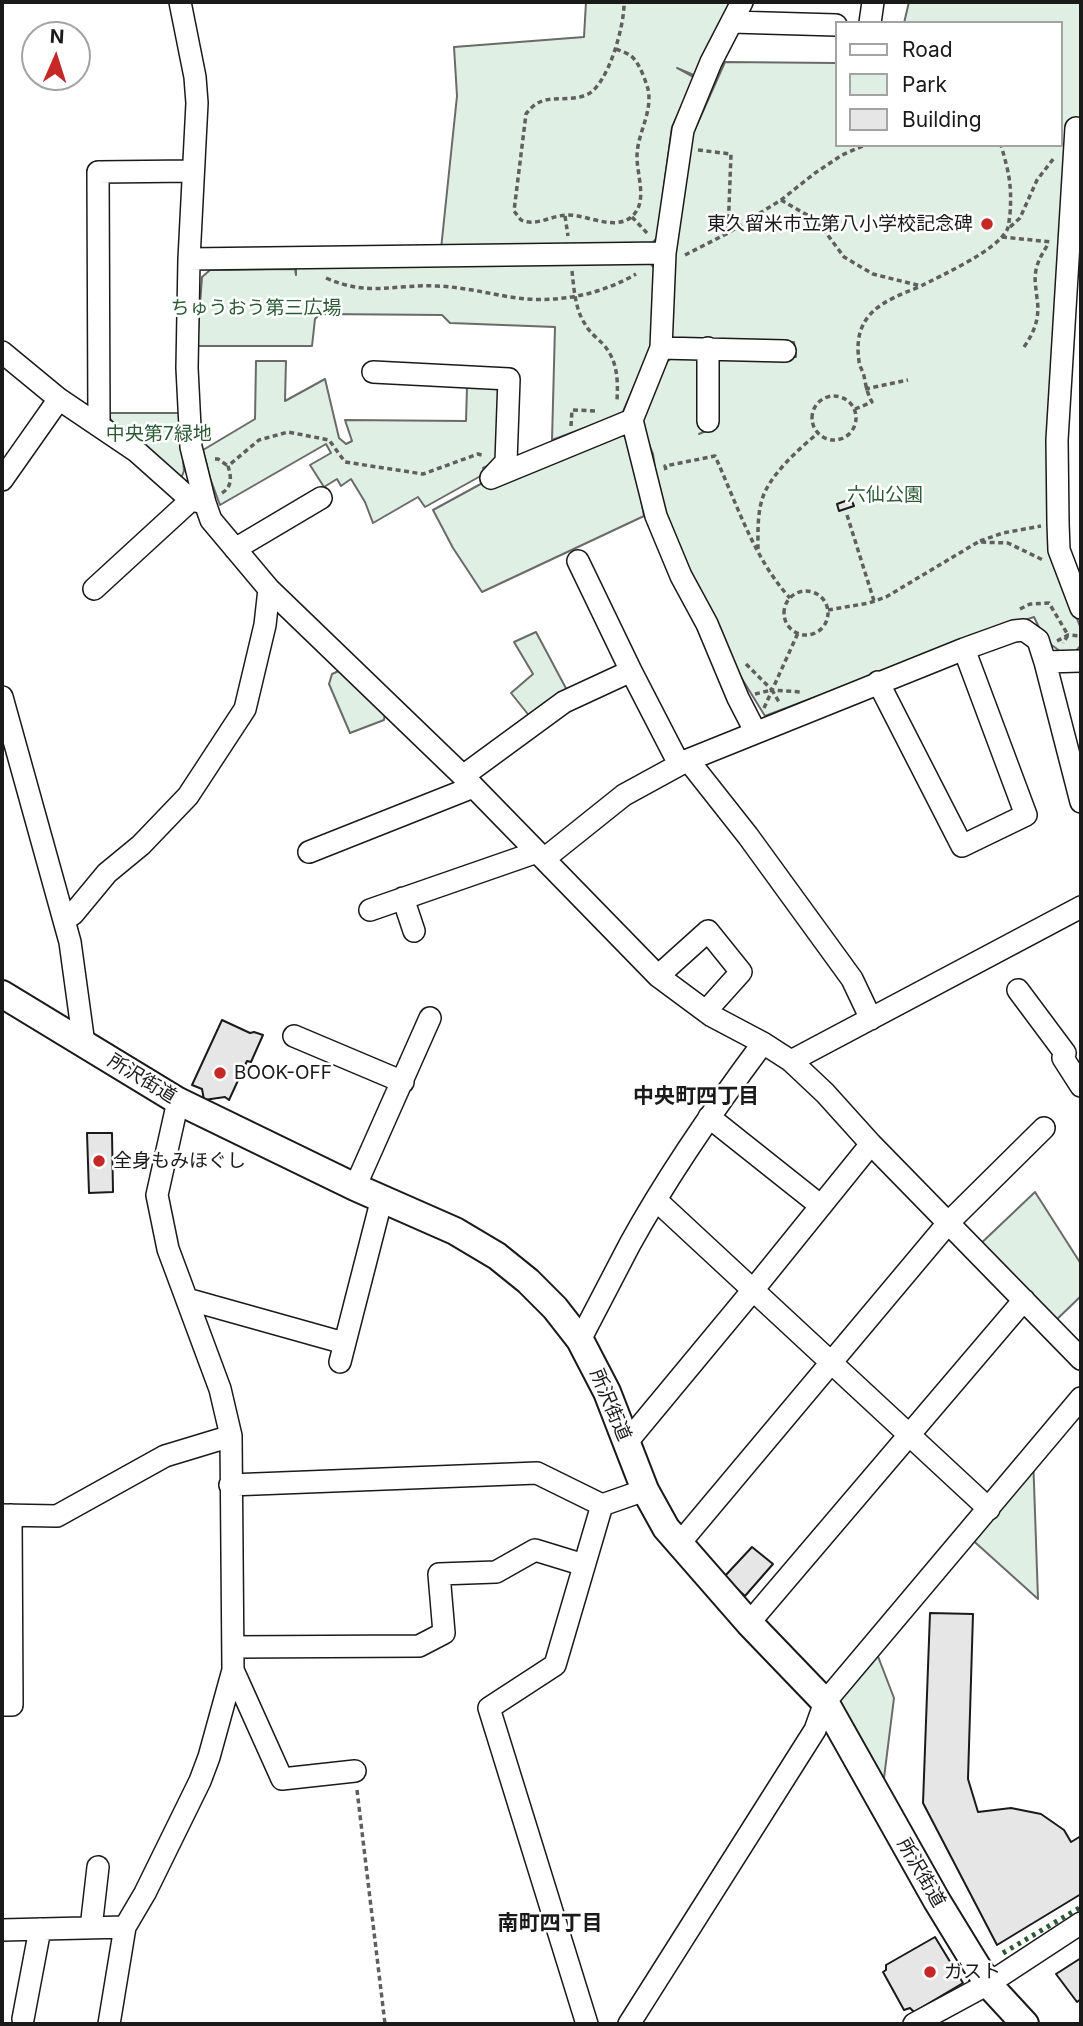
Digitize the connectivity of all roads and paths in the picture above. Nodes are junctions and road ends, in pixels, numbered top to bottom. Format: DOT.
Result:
graph roads {
  1 [pos="180,2"];
  2 [pos="624,2"];
  3 [pos="742,2"];
  4 [pos="873,2"];
  5 [pos="870,21"];
  6 [pos="732,22"];
  7 [pos="834,25"];
  8 [pos="616,49"];
  9 [pos="1076,128"];
  10 [pos="860,147"];
  11 [pos="1002,147"];
  12 [pos="710,151"];
  13 [pos="1054,158"];
  14 [pos="193,171"];
  15 [pos="781,200"];
  16 [pos="1008,228"];
  17 [pos="728,233"];
  18 [pos="1002,237"];
  19 [pos="1060,243"];
  20 [pos="570,255"];
  21 [pos="665,257"];
  22 [pos="309,258"];
  23 [pos="189,259"];
  24 [pos="921,286"];
  25 [pos="575,297"];
  26 [pos="1024,347"];
  27 [pos="661,348"];
  28 [pos="708,348"];
  29 [pos="785,351"];
  30 [pos="2,352"];
  31 [pos="373,372"];
  32 [pos="908,380"];
  33 [pos="865,389"];
  34 [pos="60,399"];
  35 [pos="617,404"];
  36 [pos="855,410"];
  37 [pos="632,420"];
  38 [pos="708,421"];
  39 [pos="99,424"];
  40 [pos="818,433"];
  41 [pos="506,462"];
  42 [pos="666,479"];
  43 [pos="2,481"];
  44 [pos="321,498"];
  45 [pos="198,501"];
  46 [pos="847,515"];
  47 [pos="1058,523"];
  48 [pos="978,542"];
  49 [pos="234,549"];
  50 [pos="758,551"];
  51 [pos="578,561"];
  52 [pos="1048,563"];
  53 [pos="94,589"];
  54 [pos="269,589"];
  55 [pos="1053,595"];
  56 [pos="790,598"];
  57 [pos="874,601"];
  58 [pos="1049,603"];
  59 [pos="1081,608"];
  60 [pos="828,610"];
  61 [pos="797,633"];
  62 [pos="1068,635"];
  63 [pos="1081,636"];
  64 [pos="964,649"];
  65 [pos="743,661"];
  66 [pos="1045,662"];
  67 [pos="1081,662"];
  68 [pos="631,671"];
  69 [pos="878,682"];
  70 [pos="772,690"];
  71 [pos="807,692"];
  72 [pos="3,706"];
  73 [pos="755,732"];
  74 [pos="684,762"];
  75 [pos="468,781"];
  76 [pos="1081,802"];
  77 [pos="309,852"];
  78 [pos="540,855"];
  79 [pos="403,898"];
  80 [pos="1081,907"];
  81 [pos="370,909"];
  82 [pos="64,920"];
  83 [pos="414,931"];
  84 [pos="658,976"];
  85 [pos="1018,990"];
  86 [pos="2,994"];
  87 [pos="706,1011"];
  88 [pos="430,1018"];
  89 [pos="871,1019"];
  90 [pos="294,1036"];
  91 [pos="763,1043"];
  92 [pos="84,1044"];
  93 [pos="1073,1048"];
  94 [pos="791,1061"];
  95 [pos="403,1082"];
  96 [pos="1081,1086"];
  97 [pos="178,1101"];
  98 [pos="709,1117"];
  99 [pos="1045,1128"];
  100 [pos="871,1144"];
  101 [pos="355,1186"];
  102 [pos="382,1198"];
  103 [pos="656,1200"];
  104 [pos="821,1206"];
  105 [pos="949,1222"];
  106 [pos="753,1290"];
  107 [pos="187,1299"];
  108 [pos="1024,1300"];
  109 [pos="580,1340"];
  110 [pos="1081,1359"];
  111 [pos="832,1364"];
  112 [pos="1081,1398"];
  113 [pos="908,1434"];
  114 [pos="231,1436"];
  115 [pos="627,1443"];
  116 [pos="230,1485"];
  117 [pos="645,1490"];
  118 [pos="602,1505"];
  119 [pos="989,1509"];
  120 [pos="6,1515"];
  121 [pos="679,1544"];
  122 [pos="584,1566"];
  123 [pos="6,1589"];
  124 [pos="750,1623"];
  125 [pos="233,1647"];
  126 [pos="233,1670"];
  127 [pos="825,1702"];
  128 [pos="2,1705"];
  129 [pos="355,1771"];
  130 [pos="98,1867"];
  131 [pos="1081,1923"];
  132 [pos="125,1927"];
  133 [pos="91,1928"];
  134 [pos="40,1929"];
  135 [pos="2,1930"];
  136 [pos="988,1984"];
  137 [pos="23,2019"];
  138 [pos="109,2024"];
  139 [pos="386,2024"];
  140 [pos="587,2024"];
  141 [pos="629,2024"];
  142 [pos="914,2024"];
  143 [pos="1025,2024"];
  1 -- 14 [label="street"];
  2 -- 8 [label="path"];
  3 -- 6 [label="street"];
  4 -- 5 [label="street"];
  6 -- 7 [label="street"];
  6 -- 21 [label="street"];
  8 -- 8 [label="path"];
  9 -- 19 [label="street"];
  10 -- 15 [label="path"];
  11 -- 16 [label="path"];
  12 -- 17 [label="path"];
  13 -- 16 [label="path"];
  14 -- 23 [label="street"];
  14 -- 39 [label="street"];
  15 -- 17 [label="path"];
  15 -- 24 [label="path"];
  16 -- 18 [label="path"];
  17 -- 21 [label="path"];
  18 -- 19 [label="path"];
  18 -- 24 [label="path"];
  19 -- 26 [label="path"];
  19 -- 47 [label="street"];
  20 -- 21 [label="street"];
  20 -- 22 [label="street"];
  20 -- 25 [label="path"];
  21 -- 25 [label="path"];
  21 -- 27 [label="street"];
  22 -- 23 [label="street"];
  22 -- 25 [label="path"];
  23 -- 45 [label="street"];
  24 -- 33 [label="path"];
  25 -- 35 [label="path"];
  27 -- 28 [label="street"];
  27 -- 37 [label="street"];
  28 -- 29 [label="street"];
  28 -- 38 [label="street"];
  30 -- 34 [label="street"];
  31 -- 41 [label="street"];
  32 -- 33 [label="path"];
  33 -- 36 [label="path"];
  34 -- 39 [label="street"];
  34 -- 43 [label="street"];
  36 -- 40 [label="path"];
  36 -- 40 [label="path"];
  37 -- 41 [label="street"];
  37 -- 73 [label="street"];
  39 -- 45 [label="street"];
  40 -- 50 [label="path"];
  41 -- 45 [label="path"];
  42 -- 50 [label="path"];
  44 -- 49 [label="street"];
  45 -- 49 [label="street"];
  45 -- 53 [label="street"];
  46 -- 57 [label="path"];
  47 -- 48 [label="path"];
  47 -- 59 [label="street"];
  48 -- 52 [label="path"];
  48 -- 57 [label="path"];
  49 -- 54 [label="street"];
  50 -- 56 [label="path"];
  51 -- 68 [label="street"];
  54 -- 75 [label="street"];
  54 -- 82 [label="street"];
  55 -- 58 [label="path"];
  56 -- 60 [label="path"];
  56 -- 61 [label="path"];
  57 -- 60 [label="path"];
  60 -- 61 [label="path"];
  61 -- 70 [label="path"];
  62 -- 63 [label="path"];
  64 -- 66 [label="street"];
  64 -- 69 [label="street"];
  64 -- 69 [label="street"];
  65 -- 70 [label="path"];
  66 -- 67 [label="street"];
  66 -- 76 [label="street"];
  68 -- 74 [label="street"];
  68 -- 75 [label="street"];
  69 -- 73 [label="street"];
  70 -- 71 [label="path"];
  70 -- 73 [label="path"];
  72 -- 82 [label="street"];
  73 -- 74 [label="street"];
  74 -- 78 [label="street"];
  74 -- 89 [label="street"];
  75 -- 77 [label="street"];
  75 -- 78 [label="street"];
  78 -- 79 [label="street"];
  78 -- 84 [label="street"];
  79 -- 81 [label="street"];
  79 -- 83 [label="street"];
  80 -- 89 [label="street"];
  82 -- 92 [label="street"];
  84 -- 87 [label="street"];
  84 -- 87 [label="street"];
  85 -- 93 [label="street"];
  86 -- 92 [label="main road, 所沢街道"];
  87 -- 91 [label="street"];
  88 -- 95 [label="street"];
  89 -- 94 [label="street"];
  90 -- 95 [label="street"];
  91 -- 94 [label="street"];
  91 -- 98 [label="street"];
  92 -- 97 [label="main road, 所沢街道"];
  93 -- 96 [label="street"];
  94 -- 100 [label="street"];
  95 -- 101 [label="street"];
  97 -- 101 [label="main road, 所沢街道"];
  97 -- 107 [label="street"];
  98 -- 103 [label="street"];
  98 -- 104 [label="street"];
  99 -- 105 [label="street"];
  100 -- 104 [label="street"];
  100 -- 105 [label="street"];
  101 -- 102 [label="main road, 所沢街道"];
  102 -- 107 [label="street"];
  102 -- 109 [label="main road, 所沢街道"];
  103 -- 106 [label="street"];
  103 -- 109 [label="street"];
  104 -- 106 [label="street"];
  105 -- 108 [label="street"];
  105 -- 111 [label="street"];
  106 -- 111 [label="street"];
  106 -- 115 [label="street"];
  107 -- 114 [label="street"];
  108 -- 110 [label="street"];
  108 -- 113 [label="street"];
  109 -- 115 [label="main road, 所沢街道"];
  111 -- 113 [label="street"];
  111 -- 121 [label="street"];
  112 -- 119 [label="street"];
  113 -- 119 [label="street"];
  113 -- 124 [label="street"];
  114 -- 116 [label="street"];
  114 -- 120 [label="street"];
  115 -- 117 [label="main road, 所沢街道"];
  116 -- 118 [label="street"];
  116 -- 125 [label="street"];
  117 -- 118 [label="street"];
  117 -- 121 [label="main road, 所沢街道"];
  118 -- 122 [label="street"];
  119 -- 127 [label="street"];
  120 -- 123 [label="street"];
  121 -- 124 [label="main road, 所沢街道"];
  122 -- 125 [label="street"];
  122 -- 140 [label="street"];
  123 -- 128 [label="street"];
  124 -- 127 [label="main road, 所沢街道"];
  125 -- 126 [label="street"];
  126 -- 129 [label="street"];
  126 -- 132 [label="street"];
  127 -- 136 [label="main road, 所沢街道"];
  127 -- 141 [label="street"];
  129 -- 139 [label="path"];
  130 -- 133 [label="street"];
  131 -- 136 [label="street"];
  132 -- 133 [label="street"];
  132 -- 138 [label="street"];
  133 -- 134 [label="street"];
  134 -- 135 [label="street"];
  134 -- 137 [label="street"];
  136 -- 142 [label="street"];
  136 -- 143 [label="main road, 所沢街道"];
}
